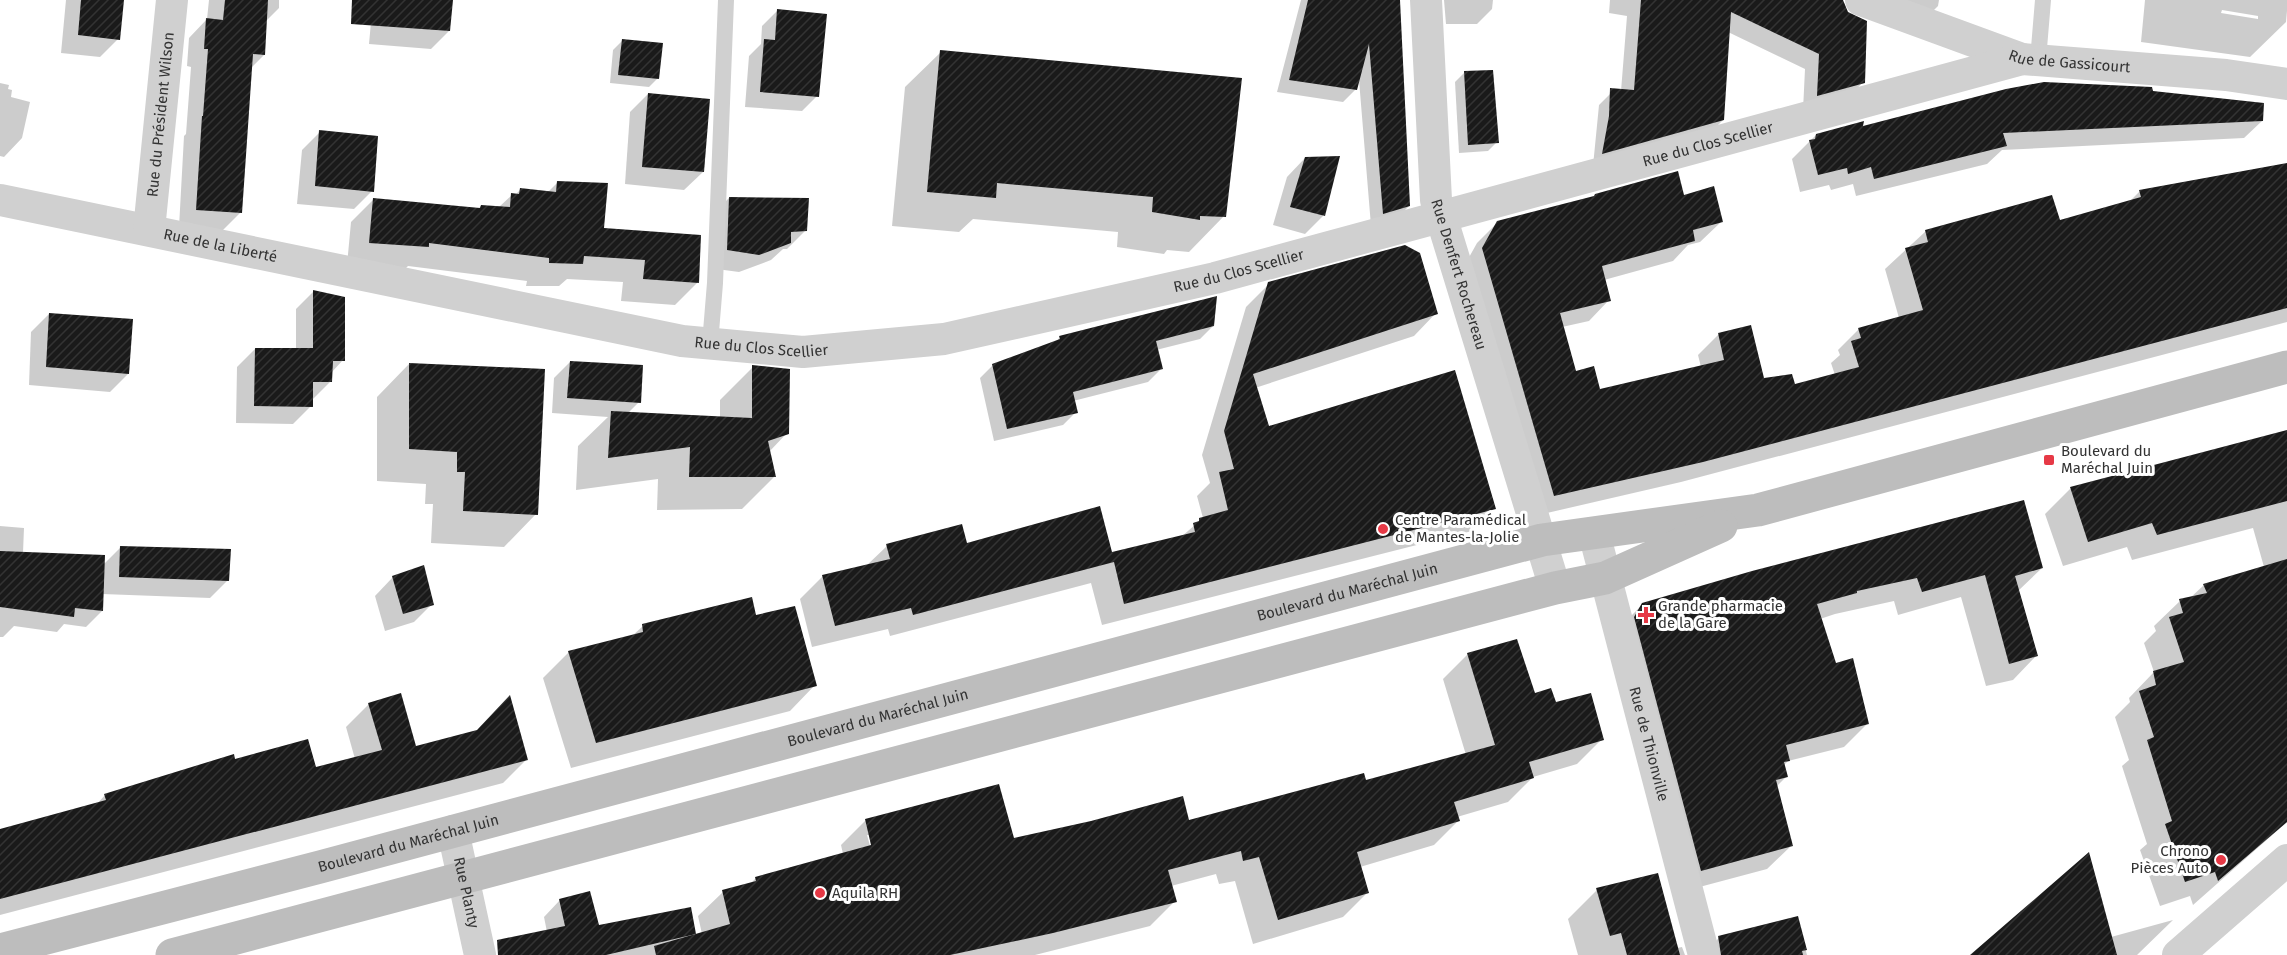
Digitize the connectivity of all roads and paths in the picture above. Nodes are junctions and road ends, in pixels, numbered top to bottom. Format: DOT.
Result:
graph roads {
  1 [pos="172,0"];
  2 [pos="726,0"];
  3 [pos="1426,0"];
  4 [pos="1861,0"];
  5 [pos="2043,0"];
  6 [pos="2030,59"];
  7 [pos="2287,84"];
  8 [pos="0,200"];
  9 [pos="1440,216"];
  10 [pos="149,230"];
  11 [pos="440,293"];
  12 [pos="710,344"];
  13 [pos="2287,367"];
  14 [pos="1758,510"];
  15 [pos="1594,533"];
  16 [pos="1542,540"];
  17 [pos="1605,578"];
  18 [pos="1556,588"];
  19 [pos="453,831"];
  20 [pos="2287,860"];
  21 [pos="464,877"];
  22 [pos="0,950"];
  23 [pos="172,955"];
  24 [pos="480,955"];
  25 [pos="1704,955"];
  26 [pos="2178,955"];
  1 -- 10 [label="street, Rue du Président Wilson"];
  2 -- 12 [label="lane"];
  3 -- 9 [label="street, Rue Denfert Rochereau"];
  4 -- 6 [label="street, Rue de Gassicourt"];
  5 -- 6 [label="lane"];
  6 -- 7 [label="street, Rue de Gassicourt"];
  6 -- 9 [label="street, Rue du Clos Scellier"];
  8 -- 10 [label="street, Rue de la Liberté"];
  9 -- 12 [label="street, Rue du Clos Scellier"];
  9 -- 16 [label="street, Rue Denfert Rochereau"];
  10 -- 11 [label="street, Rue de la Liberté"];
  11 -- 12 [label="street, Rue du Clos Scellier"];
  13 -- 14 [label="main road, Boulevard du Maréchal Juin"];
  14 -- 15 [label="main road, Boulevard du Maréchal Juin"];
  14 -- 17 [label="main road, Boulevard du Maréchal Juin"];
  15 -- 16 [label="main road, Boulevard du Maréchal Juin"];
  15 -- 17 [label="street, Rue de Thionville"];
  16 -- 18 [label="street, Rue Denfert Rochereau"];
  16 -- 19 [label="main road, Boulevard du Maréchal Juin"];
  17 -- 18 [label="main road, Boulevard du Maréchal Juin"];
  17 -- 25 [label="street, Rue de Thionville"];
  18 -- 21 [label="main road, Boulevard du Maréchal Juin"];
  19 -- 21 [label="street, Rue Planty"];
  19 -- 22 [label="main road, Boulevard du Maréchal Juin"];
  20 -- 26 [label="street"];
  21 -- 23 [label="main road, Boulevard du Maréchal Juin"];
  21 -- 24 [label="street, Rue Planty"];
}
